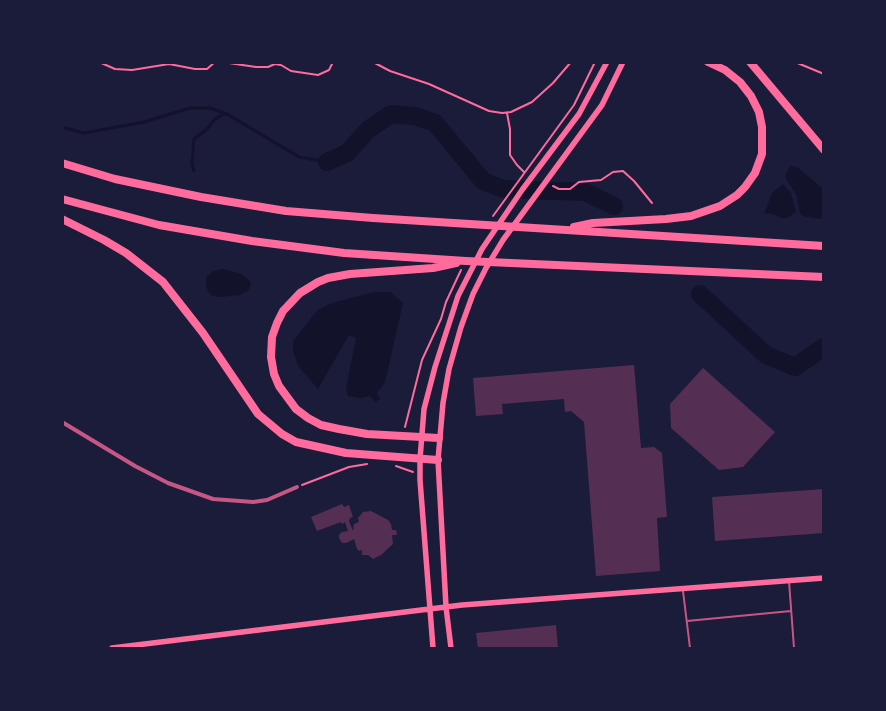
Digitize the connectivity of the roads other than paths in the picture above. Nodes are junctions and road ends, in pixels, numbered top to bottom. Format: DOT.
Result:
graph roads {
  1 [pos="607,62"];
  2 [pos="623,62"];
  3 [pos="708,62"];
  4 [pos="750,62"];
  5 [pos="824,150"];
  6 [pos="62,163"];
  7 [pos="62,199"];
  8 [pos="62,219"];
  9 [pos="564,229"];
  10 [pos="824,246"];
  11 [pos="466,261"];
  12 [pos="824,276"];
  13 [pos="62,422"];
  14 [pos="422,438"];
  15 [pos="439,438"];
  16 [pos="420,459"];
  17 [pos="438,460"];
  18 [pos="297,486"];
  19 [pos="824,578"];
  20 [pos="788,580"];
  21 [pos="682,588"];
  22 [pos="446,607"];
  23 [pos="429,608"];
  24 [pos="791,611"];
  25 [pos="687,622"];
  26 [pos="112,648"];
  27 [pos="433,648"];
  28 [pos="451,648"];
  29 [pos="690,648"];
  30 [pos="794,648"];
  1 -- 14 [label="main road"];
  2 -- 15 [label="main road"];
  3 -- 9 [label="highway"];
  4 -- 5 [label="highway"];
  6 -- 9 [label="highway"];
  7 -- 11 [label="highway"];
  8 -- 16 [label="highway"];
  9 -- 10 [label="highway"];
  11 -- 12 [label="highway"];
  11 -- 14 [label="highway"];
  13 -- 18 [label="street"];
  14 -- 15 [label="highway"];
  14 -- 16 [label="main road"];
  15 -- 17 [label="main road"];
  16 -- 17 [label="highway"];
  16 -- 23 [label="main road"];
  17 -- 22 [label="main road"];
  19 -- 20 [label="main road"];
  20 -- 21 [label="main road"];
  20 -- 24 [label="lane"];
  21 -- 22 [label="main road"];
  21 -- 25 [label="lane"];
  22 -- 23 [label="main road"];
  22 -- 28 [label="main road"];
  23 -- 26 [label="main road"];
  23 -- 27 [label="main road"];
  24 -- 25 [label="lane"];
  24 -- 30 [label="lane"];
  25 -- 29 [label="lane"];
}
